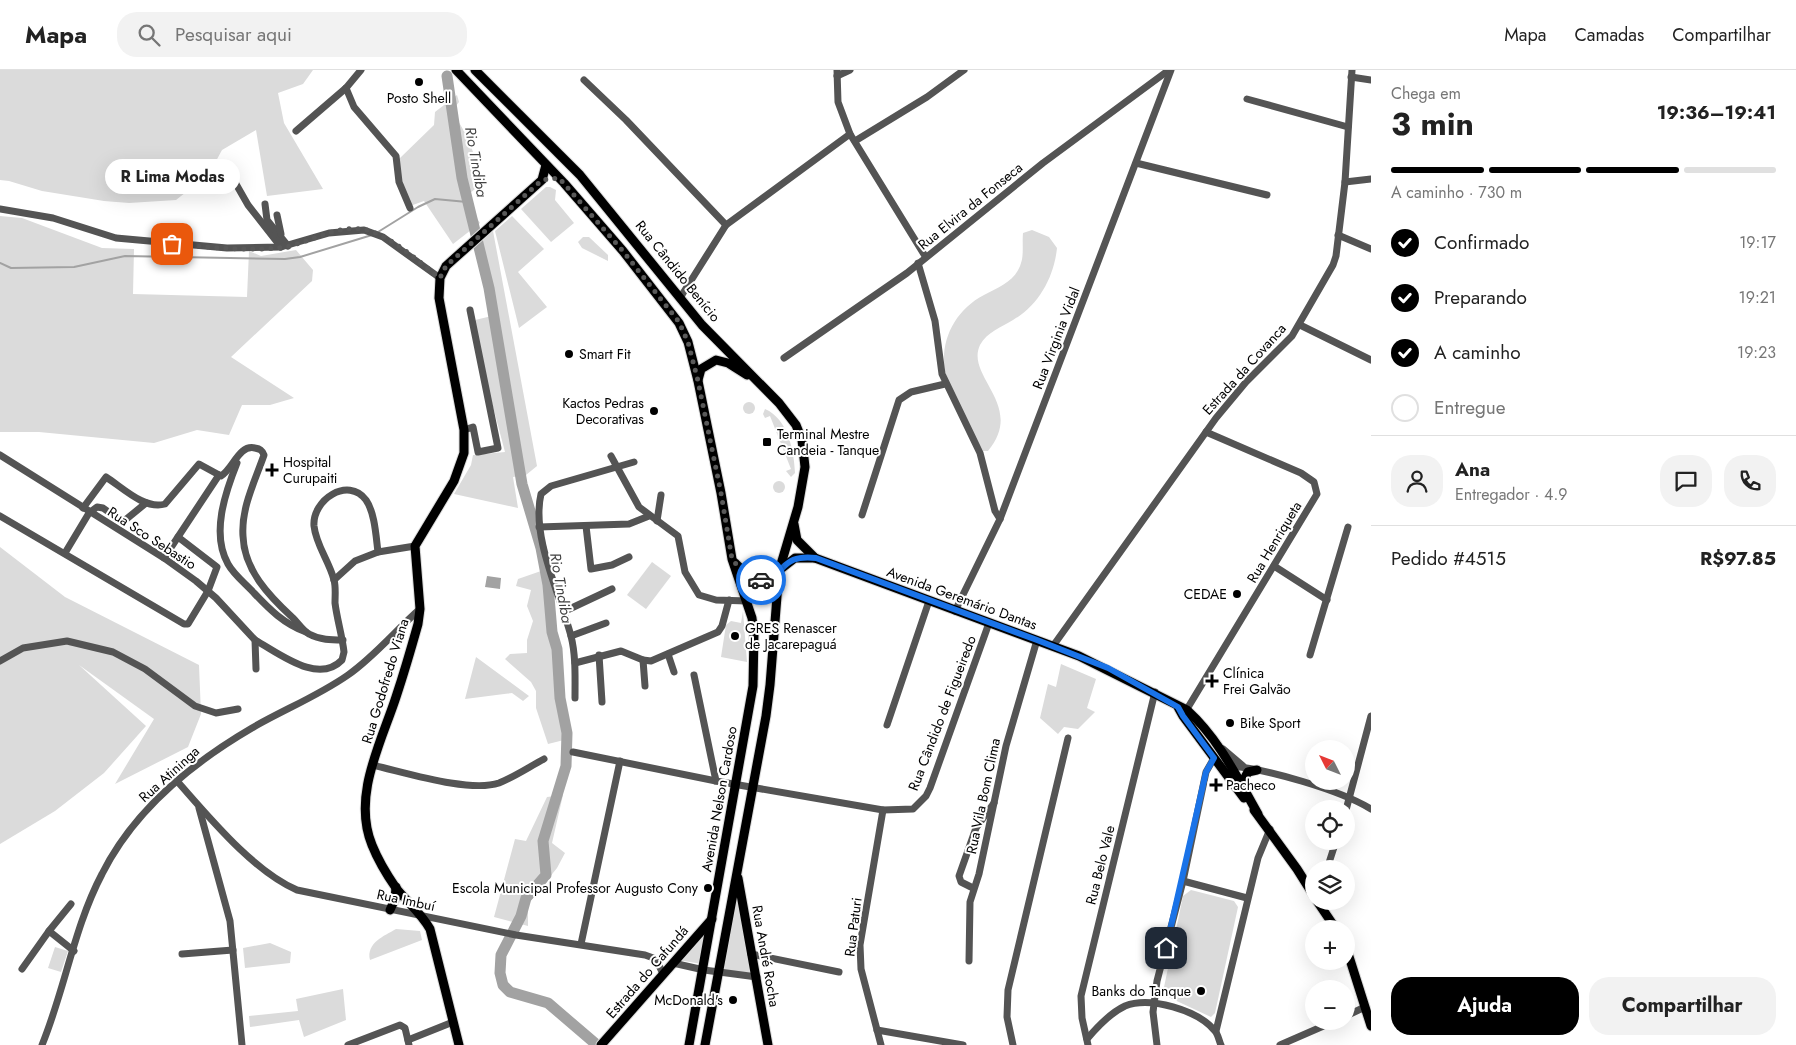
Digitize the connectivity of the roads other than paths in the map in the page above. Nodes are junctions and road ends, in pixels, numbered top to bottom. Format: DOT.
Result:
graph roads {
  1 [pos="361,70"];
  2 [pos="456,70"];
  3 [pos="475,70"];
  4 [pos="850,70"];
  5 [pos="964,70"];
  6 [pos="1170,70"];
  7 [pos="837,73"];
  8 [pos="1352,74"];
  9 [pos="584,80"];
  10 [pos="1371,80"];
  11 [pos="346,88"];
  12 [pos="1247,99"];
  13 [pos="1348,127"];
  14 [pos="296,130"];
  15 [pos="850,134"];
  16 [pos="855,141"];
  17 [pos="1136,164"];
  18 [pos="546,165"];
  19 [pos="232,177"];
  20 [pos="559,178"];
  21 [pos="1371,179"];
  22 [pos="542,180"];
  23 [pos="1344,182"];
  24 [pos="1267,195"];
  25 [pos="264,204"];
  26 [pos="410,208"];
  27 [pos="0,209"];
  28 [pos="277,215"];
  29 [pos="726,225"];
  30 [pos="1338,235"];
  31 [pos="282,237"];
  32 [pos="284,247"];
  33 [pos="1371,249"];
  34 [pos="925,256"];
  35 [pos="918,263"];
  36 [pos="440,278"];
  37 [pos="680,298"];
  38 [pos="470,310"];
  39 [pos="1300,325"];
  40 [pos="784,358"];
  41 [pos="1371,360"];
  42 [pos="698,381"];
  43 [pos="946,384"];
  44 [pos="763,387"];
  45 [pos="464,430"];
  46 [pos="1206,432"];
  47 [pos="242,452"];
  48 [pos="0,455"];
  49 [pos="611,456"];
  50 [pos="634,462"];
  51 [pos="617,467"];
  52 [pos="219,475"];
  53 [pos="661,495"];
  54 [pos="146,503"];
  55 [pos="86,510"];
  56 [pos="862,515"];
  57 [pos="0,516"];
  58 [pos="648,516"];
  59 [pos="795,516"];
  60 [pos="1000,519"];
  61 [pos="657,521"];
  62 [pos="586,526"];
  63 [pos="539,527"];
  64 [pos="1348,527"];
  65 [pos="178,537"];
  66 [pos="415,546"];
  67 [pos="378,552"];
  68 [pos="65,553"];
  69 [pos="629,557"];
  70 [pos="164,558"];
  71 [pos="816,558"];
  72 [pos="732,559"];
  73 [pos="1274,566"];
  74 [pos="778,572"];
  75 [pos="334,580"];
  76 [pos="612,589"];
  77 [pos="208,591"];
  78 [pos="729,600"];
  79 [pos="1326,600"];
  80 [pos="746,601"];
  81 [pos="929,601"];
  82 [pos="420,609"];
  83 [pos="955,611"];
  84 [pos="563,612"];
  85 [pos="606,623"];
  86 [pos="989,623"];
  87 [pos="308,634"];
  88 [pos="571,636"];
  89 [pos="255,640"];
  90 [pos="343,640"];
  91 [pos="1037,640"];
  92 [pos="1052,646"];
  93 [pos="668,654"];
  94 [pos="599,655"];
  95 [pos="1310,655"];
  96 [pos="643,660"];
  97 [pos="0,661"];
  98 [pos="575,662"];
  99 [pos="256,669"];
  100 [pos="674,672"];
  101 [pos="694,675"];
  102 [pos="645,686"];
  103 [pos="1155,692"];
  104 [pos="575,698"];
  105 [pos="602,702"];
  106 [pos="238,709"];
  107 [pos="1183,711"];
  108 [pos="1371,716"];
  109 [pos="887,725"];
  110 [pos="1068,738"];
  111 [pos="1219,745"];
  112 [pos="573,752"];
  113 [pos="1214,758"];
  114 [pos="544,759"];
  115 [pos="620,761"];
  116 [pos="372,766"];
  117 [pos="1231,766"];
  118 [pos="1243,766"];
  119 [pos="1257,770"];
  120 [pos="177,781"];
  121 [pos="716,781"];
  122 [pos="735,784"];
  123 [pos="1241,785"];
  124 [pos="752,786"];
  125 [pos="1350,798"];
  126 [pos="995,801"];
  127 [pos="198,806"];
  128 [pos="1371,809"];
  129 [pos="883,810"];
  130 [pos="1258,814"];
  131 [pos="1270,829"];
  132 [pos="737,871"];
  133 [pos="1305,880"];
  134 [pos="1183,881"];
  135 [pos="396,887"];
  136 [pos="973,888"];
  137 [pos="1247,898"];
  138 [pos="71,904"];
  139 [pos="390,910"];
  140 [pos="423,917"];
  141 [pos="714,917"];
  142 [pos="49,931"];
  143 [pos="581,944"];
  144 [pos="233,950"];
  145 [pos="74,952"];
  146 [pos="182,954"];
  147 [pos="752,954"];
  148 [pos="969,961"];
  149 [pos="673,964"];
  150 [pos="22,969"];
  151 [pos="704,970"];
  152 [pos="1353,970"];
  153 [pos="718,972"];
  154 [pos="839,972"];
  155 [pos="663,974"];
  156 [pos="757,977"];
  157 [pos="1154,1003"];
  158 [pos="1365,1007"];
  159 [pos="1355,1012"];
  160 [pos="454,1022"];
  161 [pos="1371,1026"];
  162 [pos="877,1030"];
  163 [pos="1320,1030"];
  164 [pos="1216,1031"];
  165 [pos="603,1042"];
  166 [pos="1088,1042"];
  167 [pos="1300,1042"];
  168 [pos="409,1043"];
  169 [pos="42,1045"];
  170 [pos="242,1045"];
  171 [pos="348,1045"];
  172 [pos="459,1045"];
  173 [pos="689,1045"];
  174 [pos="705,1045"];
  175 [pos="768,1045"];
  176 [pos="881,1045"];
  177 [pos="963,1045"];
  178 [pos="1013,1045"];
  179 [pos="1157,1045"];
  180 [pos="1221,1045"];
  181 [pos="1280,1045"];
  1 -- 11 [label="street"];
  2 -- 18 [label="main road"];
  3 -- 37 [label="main road, Rua Cândido Benício"];
  4 -- 7 [label="street"];
  5 -- 16 [label="street"];
  6 -- 17 [label="street, Rua Virginia Vidal"];
  6 -- 34 [label="street, Rua Elvira da Fonseca"];
  7 -- 15 [label="street"];
  8 -- 10 [label="street"];
  8 -- 13 [label="street, Estrada da Covanca"];
  9 -- 29 [label="street"];
  11 -- 14 [label="street"];
  11 -- 26 [label="street"];
  12 -- 13 [label="street"];
  13 -- 23 [label="street, Estrada da Covanca"];
  15 -- 16 [label="street"];
  15 -- 29 [label="street"];
  16 -- 34 [label="street"];
  17 -- 24 [label="street"];
  17 -- 60 [label="street, Rua Virginia Vidal"];
  18 -- 20 [label="main road"];
  18 -- 22 [label="main road"];
  19 -- 32 [label="street"];
  20 -- 22 [label="main road"];
  20 -- 42 [label="main road"];
  21 -- 23 [label="street"];
  22 -- 36 [label="main road"];
  23 -- 30 [label="street, Estrada da Covanca"];
  25 -- 31 [label="street"];
  27 -- 32 [label="street"];
  28 -- 31 [label="street"];
  29 -- 37 [label="street"];
  30 -- 33 [label="street"];
  30 -- 39 [label="street, Estrada da Covanca"];
  31 -- 32 [label="street"];
  32 -- 36 [label="street"];
  34 -- 35 [label="street, Rua Elvira da Fonseca"];
  35 -- 40 [label="street, Rua Elvira da Fonseca"];
  35 -- 43 [label="street"];
  36 -- 45 [label="main road"];
  37 -- 44 [label="main road, Rua Cândido Benício"];
  38 -- 45 [label="street"];
  39 -- 41 [label="street"];
  39 -- 46 [label="street, Estrada da Covanca"];
  42 -- 44 [label="main road"];
  42 -- 72 [label="main road"];
  43 -- 56 [label="street"];
  43 -- 60 [label="street"];
  44 -- 59 [label="main road, Rua Cândido Benício"];
  45 -- 66 [label="main road"];
  46 -- 73 [label="street, Rua Henriqueta"];
  46 -- 92 [label="street, Estrada da Covanca"];
  47 -- 52 [label="street"];
  47 -- 87 [label="street"];
  47 -- 87 [label="street"];
  48 -- 55 [label="street, Rua Sco Sebastio"];
  49 -- 51 [label="street"];
  50 -- 51 [label="street"];
  51 -- 58 [label="street"];
  51 -- 63 [label="street"];
  52 -- 54 [label="street"];
  52 -- 65 [label="street"];
  53 -- 61 [label="street"];
  54 -- 55 [label="street"];
  54 -- 55 [label="street"];
  55 -- 68 [label="street"];
  55 -- 70 [label="street, Rua Sco Sebastio"];
  57 -- 68 [label="street"];
  58 -- 61 [label="street"];
  58 -- 62 [label="street"];
  59 -- 71 [label="main road, Avenida Geremário Dantas"];
  59 -- 74 [label="main road, Rua Cândido Benício"];
  60 -- 83 [label="street, Rua Virginia Vidal"];
  61 -- 78 [label="street"];
  62 -- 63 [label="street"];
  62 -- 69 [label="street"];
  63 -- 84 [label="street"];
  64 -- 79 [label="street"];
  65 -- 70 [label="street"];
  65 -- 77 [label="street"];
  66 -- 67 [label="street"];
  66 -- 82 [label="main road, Rua Godofredo Viana"];
  67 -- 75 [label="street"];
  67 -- 75 [label="street"];
  68 -- 77 [label="street"];
  70 -- 77 [label="street, Rua Sco Sebastio"];
  71 -- 74 [label="main road, Avenida Geremário Dantas"];
  71 -- 81 [label="main road, Avenida Geremário Dantas"];
  72 -- 74 [label="main road, Avenida Geremário Dantas"];
  72 -- 80 [label="main road, Avenida Nelson Cardoso"];
  73 -- 79 [label="street"];
  73 -- 107 [label="street, Rua Henriqueta"];
  74 -- 124 [label="main road"];
  75 -- 90 [label="street"];
  76 -- 84 [label="street"];
  77 -- 89 [label="street, Rua Sco Sebastio"];
  78 -- 80 [label="street"];
  78 -- 93 [label="street"];
  79 -- 95 [label="street"];
  80 -- 122 [label="main road, Avenida Nelson Cardoso"];
  81 -- 83 [label="main road, Avenida Geremário Dantas"];
  81 -- 109 [label="street"];
  82 -- 116 [label="main road, Rua Godofredo Viana"];
  82 -- 120 [label="street, Rua Atininga"];
  83 -- 86 [label="main road, Avenida Geremário Dantas"];
  84 -- 88 [label="street"];
  85 -- 88 [label="street"];
  86 -- 91 [label="main road, Avenida Geremário Dantas"];
  86 -- 129 [label="street, Rua Cândido de Figueiredo"];
  87 -- 90 [label="street"];
  88 -- 98 [label="street"];
  89 -- 90 [label="street, Rua Sco Sebastio"];
  89 -- 99 [label="street"];
  91 -- 92 [label="main road, Avenida Geremário Dantas"];
  91 -- 126 [label="street, Rua Vila Bom Clima"];
  92 -- 103 [label="main road, Avenida Geremário Dantas"];
  93 -- 96 [label="street"];
  93 -- 100 [label="street"];
  94 -- 96 [label="street"];
  94 -- 98 [label="street"];
  94 -- 105 [label="street"];
  96 -- 102 [label="street"];
  97 -- 106 [label="street"];
  98 -- 104 [label="street"];
  101 -- 121 [label="street"];
  103 -- 107 [label="main road, Avenida Geremário Dantas"];
  103 -- 166 [label="street, Rua Belo Vale"];
  107 -- 111 [label="main road, Avenida Geremário Dantas"];
  107 -- 113 [label="main road, Avenida Geremário Dantas"];
  108 -- 125 [label="street"];
  110 -- 178 [label="street"];
  111 -- 117 [label="main road, Avenida Geremário Dantas"];
  111 -- 118 [label="street"];
  112 -- 115 [label="street, Rua Cândido de Figueiredo"];
  113 -- 117 [label="main road"];
  113 -- 130 [label="main road, Avenida Geremário Dantas"];
  113 -- 134 [label="street"];
  114 -- 116 [label="street"];
  115 -- 121 [label="street, Rua Cândido de Figueiredo"];
  115 -- 143 [label="street"];
  116 -- 135 [label="main road, Rua Godofredo Viana"];
  117 -- 118 [label="street"];
  117 -- 123 [label="main road, Avenida Geremário Dantas"];
  118 -- 119 [label="street"];
  119 -- 123 [label="main road"];
  119 -- 125 [label="street"];
  120 -- 127 [label="street, Rua Imbuí"];
  120 -- 145 [label="street, Rua Atininga"];
  121 -- 122 [label="street, Rua Cândido de Figueiredo"];
  122 -- 124 [label="street, Rua Cândido de Figueiredo"];
  122 -- 141 [label="main road, Avenida Nelson Cardoso"];
  123 -- 130 [label="main road, Avenida Geremário Dantas"];
  124 -- 129 [label="street, Rua Cândido de Figueiredo"];
  124 -- 132 [label="main road"];
  125 -- 128 [label="street"];
  126 -- 136 [label="street, Rua Vila Bom Clima"];
  126 -- 136 [label="street"];
  127 -- 139 [label="street, Rua Imbuí"];
  127 -- 144 [label="street"];
  129 -- 162 [label="street, Rua Paturi"];
  130 -- 131 [label="main road, Avenida Geremário Dantas"];
  131 -- 133 [label="main road, Avenida Geremário Dantas"];
  131 -- 137 [label="street"];
  132 -- 147 [label="main road, Rua André Rocha"];
  132 -- 153 [label="main road"];
  134 -- 137 [label="street"];
  134 -- 157 [label="street"];
  135 -- 139 [label="main road"];
  135 -- 140 [label="main road, Rua Godofredo Viana"];
  136 -- 148 [label="street, Rua Vila Bom Clima"];
  137 -- 164 [label="street"];
  138 -- 142 [label="street"];
  139 -- 140 [label="street, Rua Imbuí"];
  140 -- 143 [label="street, Rua Imbuí"];
  140 -- 160 [label="main road, Rua Godofredo Viana"];
  141 -- 149 [label="main road, Estrada do Cafundá"];
  141 -- 151 [label="main road, Avenida Nelson Cardoso"];
  142 -- 145 [label="street"];
  142 -- 150 [label="street"];
  143 -- 155 [label="street, Rua Imbuí"];
  144 -- 146 [label="street"];
  144 -- 170 [label="street"];
  145 -- 169 [label="street, Rua Atininga"];
  147 -- 154 [label="street"];
  147 -- 156 [label="main road, Rua André Rocha"];
  149 -- 151 [label="street"];
  149 -- 155 [label="main road, Estrada do Cafundá"];
  151 -- 153 [label="street"];
  151 -- 173 [label="main road, Avenida Nelson Cardoso"];
  152 -- 158 [label="main road"];
  153 -- 156 [label="street"];
  153 -- 174 [label="main road"];
  155 -- 165 [label="main road, Estrada do Cafundá"];
  156 -- 175 [label="main road, Rua André Rocha"];
  157 -- 164 [label="street"];
  157 -- 166 [label="street"];
  157 -- 179 [label="street"];
  158 -- 159 [label="street"];
  158 -- 161 [label="main road"];
  160 -- 168 [label="street"];
  160 -- 172 [label="main road, Rua Godofredo Viana"];
  162 -- 176 [label="street, Rua Paturi"];
  162 -- 177 [label="street"];
  163 -- 167 [label="street"];
  164 -- 180 [label="street"];
  167 -- 181 [label="street"];
  168 -- 171 [label="street"];
}
